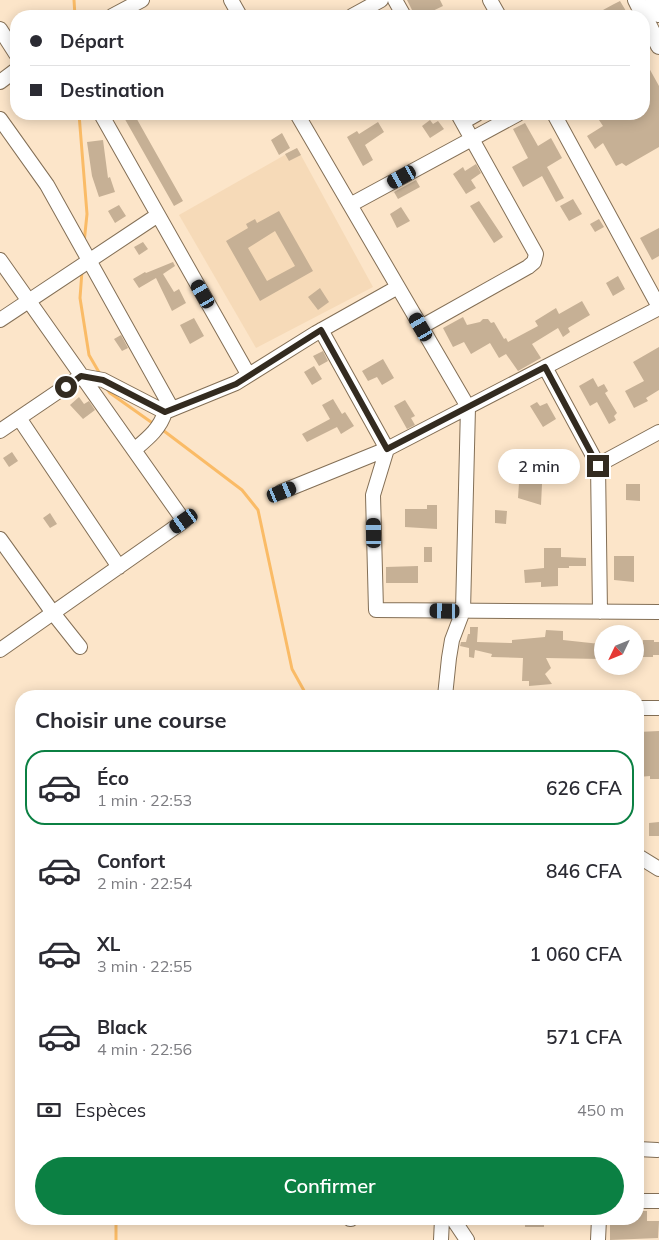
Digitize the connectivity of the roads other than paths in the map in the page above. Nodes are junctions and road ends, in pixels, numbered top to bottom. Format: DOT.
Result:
graph roads {
  1 [pos="381,0"];
  2 [pos="135,2"];
  3 [pos="122,10"];
  4 [pos="363,10"];
  5 [pos="0,29"];
  6 [pos="10,45"];
  7 [pos="0,119"];
  8 [pos="104,120"];
  9 [pos="300,120"];
  10 [pos="461,120"];
  11 [pos="503,120"];
  12 [pos="557,120"];
  13 [pos="472,139"];
  14 [pos="350,205"];
  15 [pos="158,215"];
  16 [pos="0,260"];
  17 [pos="89,261"];
  18 [pos="398,287"];
  19 [pos="29,301"];
  20 [pos="659,308"];
  21 [pos="0,320"];
  22 [pos="421,327"];
  23 [pos="321,330"];
  24 [pos="545,367"];
  25 [pos="248,374"];
  26 [pos="81,376"];
  27 [pos="468,408"];
  28 [pos="168,411"];
  29 [pos="19,418"];
  30 [pos="0,431"];
  31 [pos="659,432"];
  32 [pos="387,449"];
  33 [pos="134,450"];
  34 [pos="598,466"];
  35 [pos="282,492"];
  36 [pos="0,539"];
  37 [pos="119,567"];
  38 [pos="463,611"];
  39 [pos="600,612"];
  40 [pos="659,612"];
  41 [pos="53,613"];
  42 [pos="80,647"];
  43 [pos="0,650"];
  44 [pos="445,690"];
  45 [pos="644,708"];
  46 [pos="659,708"];
  47 [pos="644,860"];
  48 [pos="659,869"];
  49 [pos="644,1149"];
  50 [pos="657,1150"];
  51 [pos="644,1201"];
  52 [pos="659,1201"];
  53 [pos="442,1225"];
  54 [pos="457,1225"];
  55 [pos="598,1225"];
  56 [pos="441,1240"];
  57 [pos="467,1240"];
  58 [pos="598,1240"];
  1 -- 4 [label="street"];
  2 -- 3 [label="street"];
  5 -- 6 [label="street"];
  7 -- 17 [label="street"];
  8 -- 15 [label="street"];
  9 -- 14 [label="street"];
  10 -- 13 [label="street"];
  11 -- 13 [label="street"];
  12 -- 20 [label="street"];
  13 -- 14 [label="street"];
  13 -- 22 [label="street"];
  14 -- 18 [label="street"];
  15 -- 17 [label="street"];
  15 -- 25 [label="street"];
  16 -- 19 [label="street"];
  17 -- 19 [label="street"];
  17 -- 28 [label="street"];
  18 -- 22 [label="street"];
  18 -- 23 [label="street"];
  19 -- 21 [label="street"];
  19 -- 26 [label="street"];
  20 -- 24 [label="street"];
  22 -- 27 [label="street"];
  23 -- 25 [label="street"];
  23 -- 32 [label="street"];
  24 -- 27 [label="street"];
  24 -- 34 [label="street"];
  25 -- 28 [label="street"];
  26 -- 28 [label="street"];
  26 -- 29 [label="street"];
  26 -- 33 [label="street"];
  27 -- 32 [label="street"];
  27 -- 38 [label="street"];
  28 -- 33 [label="street"];
  29 -- 30 [label="street"];
  29 -- 37 [label="street"];
  31 -- 34 [label="street"];
  32 -- 35 [label="street"];
  32 -- 38 [label="street"];
  33 -- 37 [label="street"];
  34 -- 39 [label="street"];
  36 -- 41 [label="street"];
  37 -- 41 [label="street"];
  38 -- 39 [label="street"];
  38 -- 44 [label="street"];
  39 -- 40 [label="street"];
  41 -- 42 [label="street"];
  41 -- 43 [label="street"];
  45 -- 46 [label="street"];
  47 -- 48 [label="street"];
  49 -- 50 [label="street"];
  51 -- 52 [label="street"];
  53 -- 56 [label="street"];
  54 -- 57 [label="street"];
  55 -- 58 [label="street"];
}
